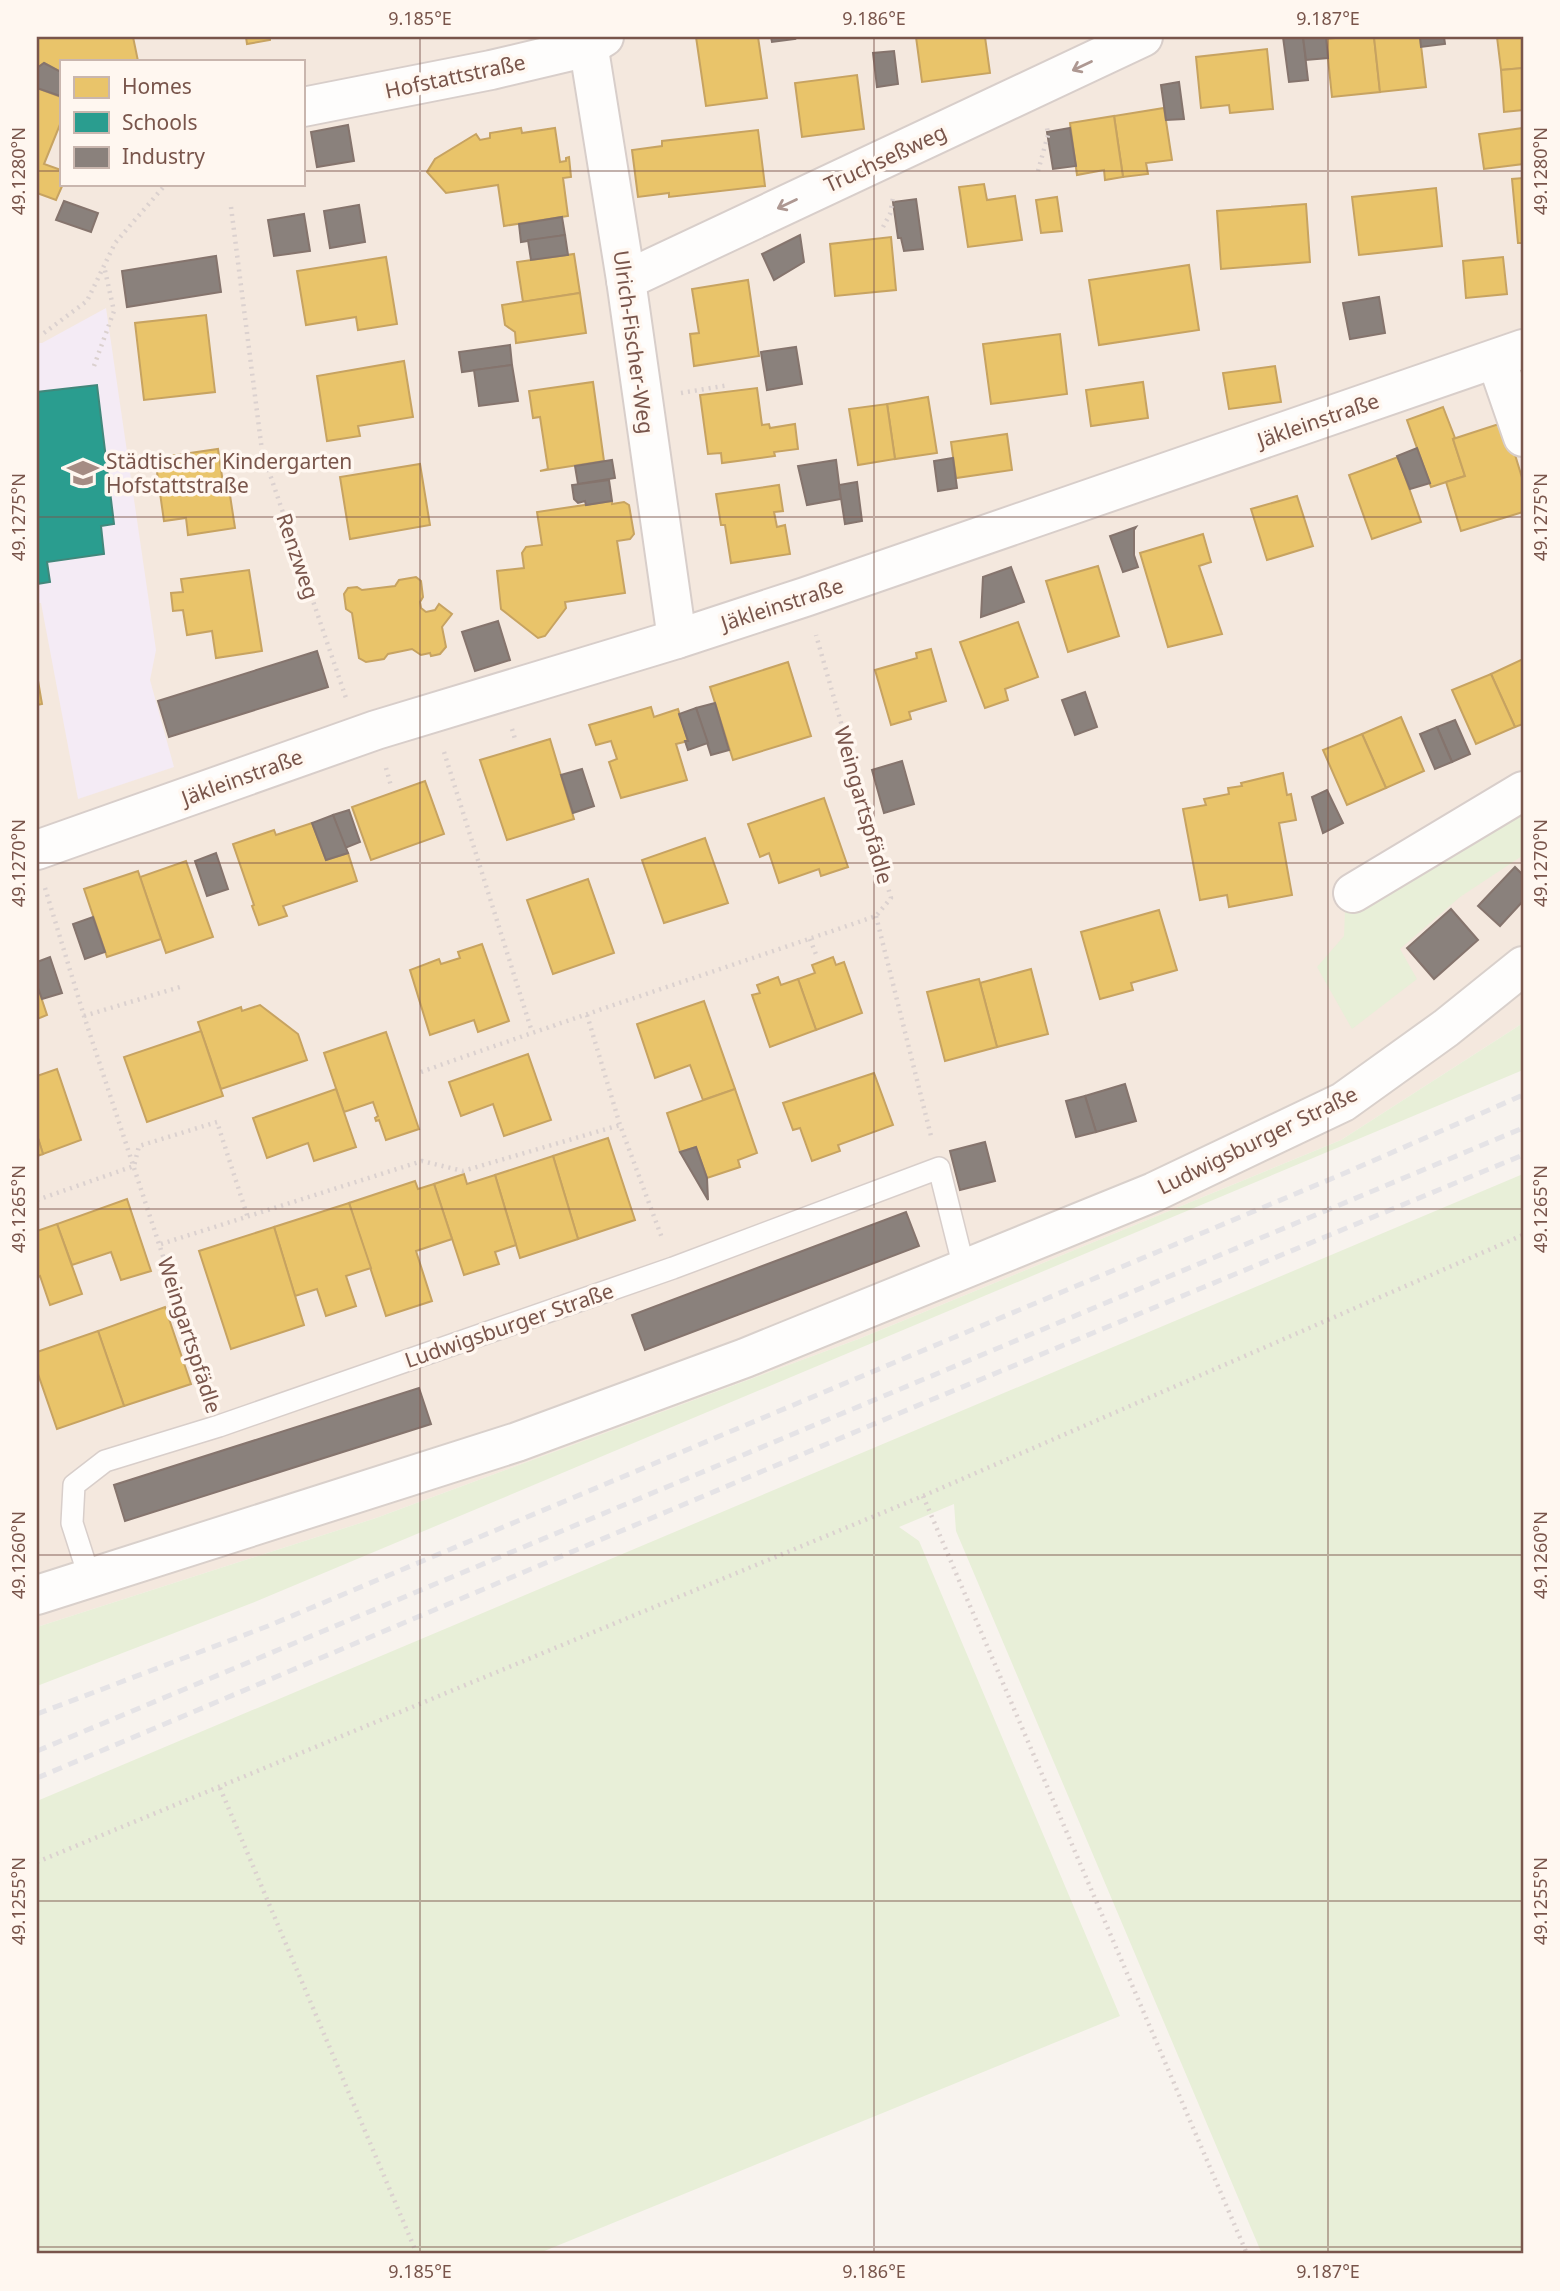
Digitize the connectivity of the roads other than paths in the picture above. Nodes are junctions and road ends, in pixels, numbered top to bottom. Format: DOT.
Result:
graph roads {
  1 [pos="1143,37"];
  2 [pos="593,40"];
  3 [pos="304,107"];
  4 [pos="626,280"];
  5 [pos="1510,354"];
  6 [pos="1523,437"];
  7 [pos="677,639"];
  8 [pos="1523,791"];
  9 [pos="37,850"];
  10 [pos="1353,893"];
  11 [pos="1523,966"];
  12 [pos="964,1268"];
  13 [pos="90,1579"];
  14 [pos="37,1595"];
  1 -- 4 [label="street, Truchseßweg, one-way"];
  2 -- 3 [label="street, Hofstattstraße"];
  2 -- 4 [label="street, Ulrich-Fischer-Weg"];
  4 -- 7 [label="street, Ulrich-Fischer-Weg"];
  5 -- 6 [label="street"];
  5 -- 7 [label="street, Jäkleinstraße"];
  7 -- 9 [label="street, Jäkleinstraße"];
  8 -- 10 [label="street"];
  11 -- 12 [label="street, Ludwigsburger Straße"];
  12 -- 13 [label="street, Ludwigsburger Straße"];
  12 -- 13 [label="lane, Ludwigsburger Straße"];
  13 -- 14 [label="street, Ludwigsburger Straße"];
}
